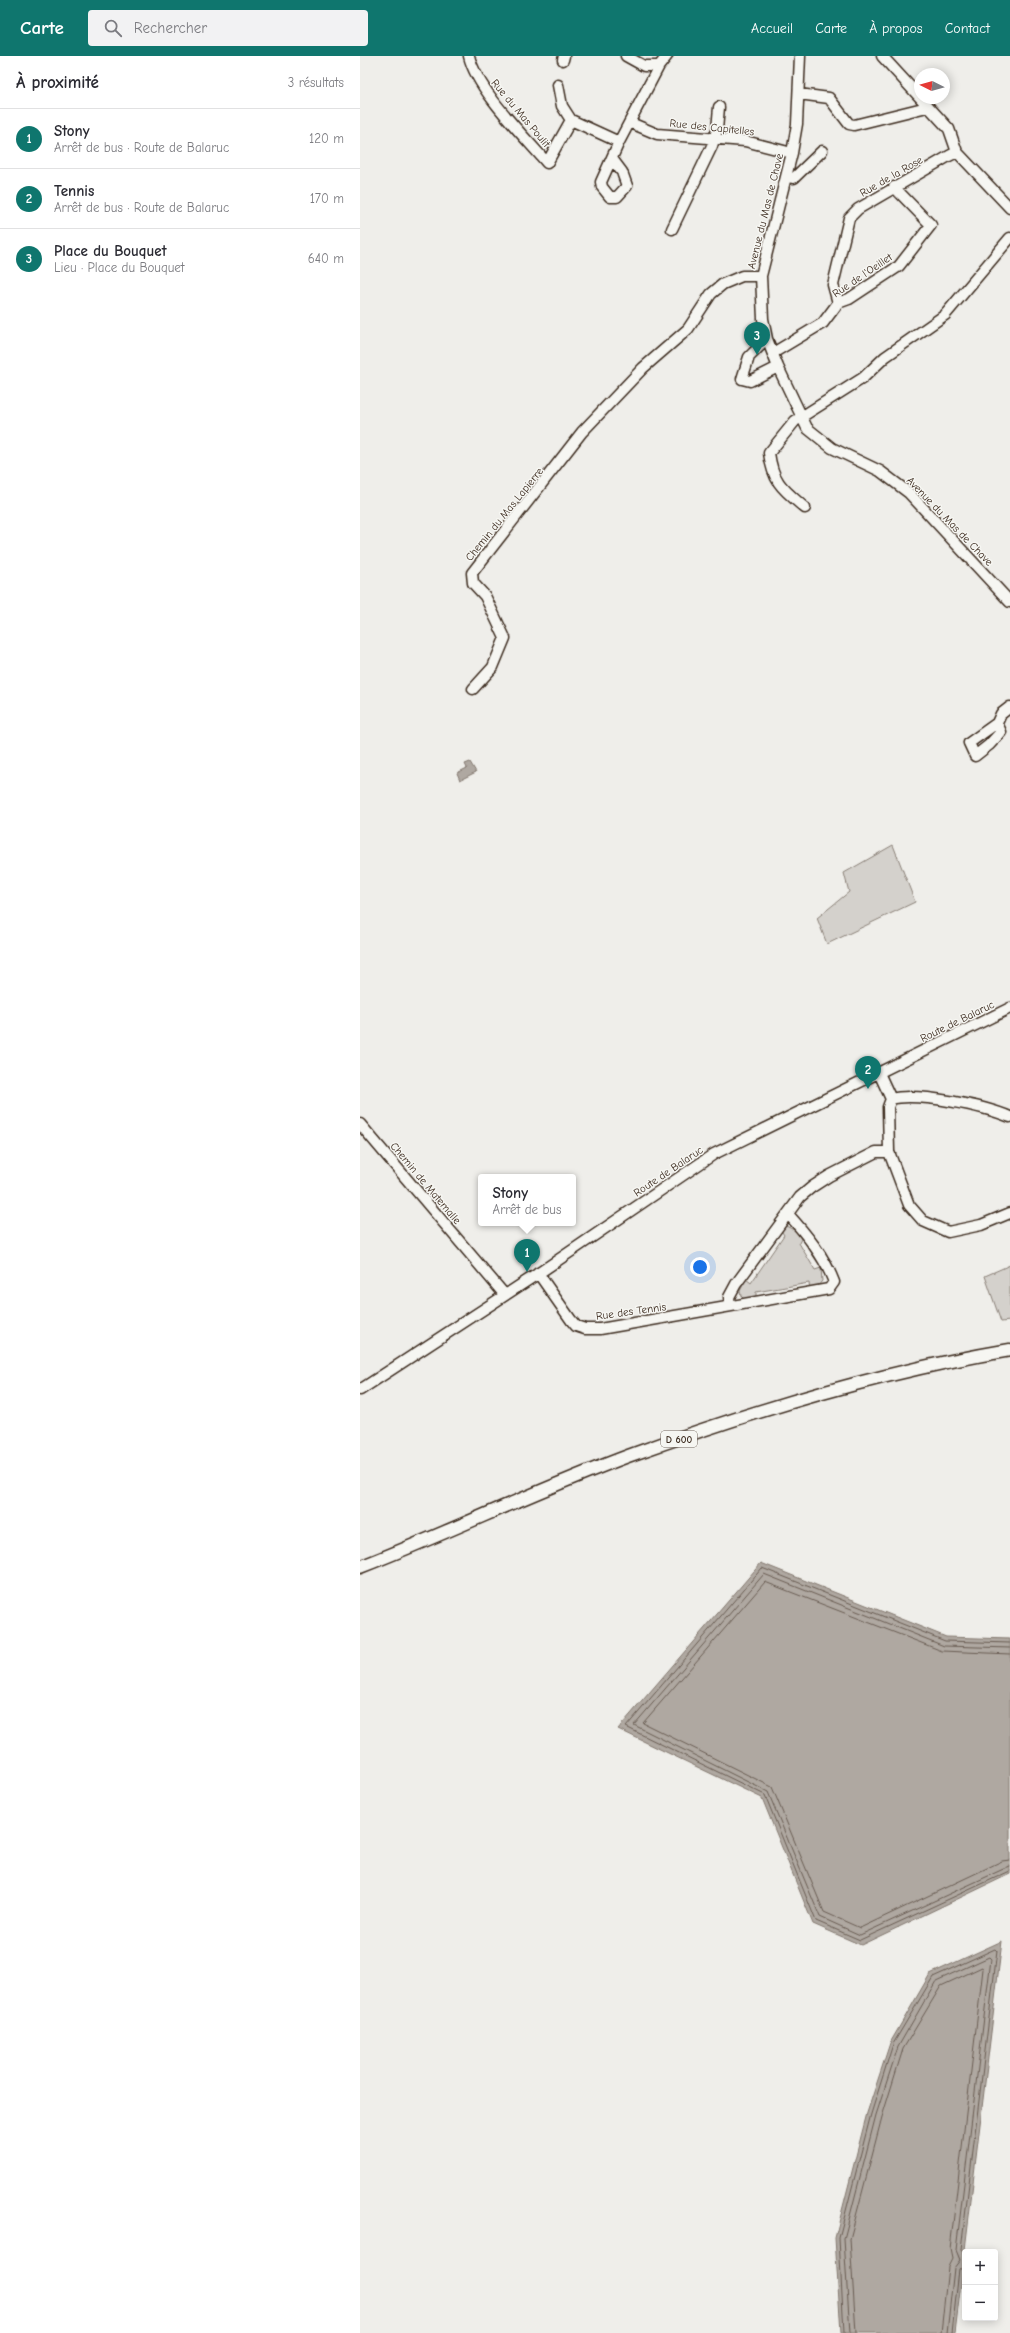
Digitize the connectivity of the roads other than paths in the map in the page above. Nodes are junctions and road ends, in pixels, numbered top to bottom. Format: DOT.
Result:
graph roads {
  1 [pos="468,56"];
  2 [pos="626,56"];
  3 [pos="667,56"];
  4 [pos="800,56"];
  5 [pos="882,56"];
  6 [pos="660,66"];
  7 [pos="558,85"];
  8 [pos="799,94"];
  9 [pos="719,107"];
  10 [pos="927,107"];
  11 [pos="571,120"];
  12 [pos="631,123"];
  13 [pos="714,138"];
  14 [pos="619,142"];
  15 [pos="822,150"];
  16 [pos="957,152"];
  17 [pos="792,154"];
  18 [pos="612,160"];
  19 [pos="787,177"];
  20 [pos="894,186"];
  21 [pos="1010,208"];
  22 [pos="672,228"];
  23 [pos="1010,238"];
  24 [pos="761,276"];
  25 [pos="838,303"];
  26 [pos="767,339"];
  27 [pos="773,353"];
  28 [pos="778,366"];
  29 [pos="800,417"];
  30 [pos="805,508"];
  31 [pos="1010,602"];
  32 [pos="473,689"];
  33 [pos="1010,707"];
  34 [pos="997,723"];
  35 [pos="1010,1008"];
  36 [pos="879,1073"];
  37 [pos="891,1099"];
  38 [pos="1010,1117"];
  39 [pos="360,1124"];
  40 [pos="889,1152"];
  41 [pos="1010,1213"];
  42 [pos="788,1214"];
  43 [pos="538,1273"];
  44 [pos="504,1294"];
  45 [pos="730,1306"];
  46 [pos="1010,1350"];
  47 [pos="360,1390"];
  48 [pos="360,1567"];
  1 -- 11 [label="street, Rue du Mas Poulit"];
  2 -- 6 [label="street"];
  3 -- 6 [label="street"];
  4 -- 8 [label="street, Avenue du Mas de Chave"];
  5 -- 10 [label="street"];
  6 -- 12 [label="street"];
  7 -- 11 [label="street"];
  8 -- 10 [label="street"];
  8 -- 17 [label="street, Avenue du Mas de Chave"];
  9 -- 13 [label="street"];
  10 -- 16 [label="street"];
  11 -- 14 [label="street"];
  12 -- 13 [label="street, Rue des Capitelles"];
  12 -- 14 [label="street"];
  13 -- 17 [label="street, Rue des Capitelles"];
  13 -- 22 [label="street"];
  14 -- 18 [label="street"];
  15 -- 19 [label="street"];
  16 -- 20 [label="street, Rue de la Rose"];
  16 -- 21 [label="street"];
  17 -- 19 [label="street, Avenue du Mas de Chave"];
  19 -- 24 [label="street, Avenue du Mas de Chave"];
  20 -- 25 [label="street, Rue de la Rose"];
  20 -- 25 [label="street, Rue de l'Oeillet"];
  23 -- 29 [label="street"];
  24 -- 26 [label="street, Avenue du Mas de Chave"];
  24 -- 32 [label="street, Chemin du Mas Lapierre"];
  25 -- 27 [label="street, Rue de l'Oeillet"];
  26 -- 27 [label="street, Avenue du Mas de Chave"];
  26 -- 28 [label="street"];
  27 -- 28 [label="street, Avenue du Mas de Chave"];
  28 -- 29 [label="street, Avenue du Mas de Chave"];
  29 -- 30 [label="street"];
  29 -- 31 [label="street, Avenue du Mas de Chave"];
  33 -- 34 [label="street"];
  35 -- 36 [label="street, Route de Balaruc"];
  36 -- 37 [label="street"];
  36 -- 43 [label="street, Route de Balaruc"];
  37 -- 38 [label="street"];
  37 -- 40 [label="street"];
  39 -- 44 [label="street, Chemin de Matemalle"];
  40 -- 41 [label="street"];
  40 -- 42 [label="street"];
  42 -- 45 [label="street"];
  42 -- 45 [label="street, Rue des Tennis"];
  43 -- 44 [label="street, Route de Balaruc"];
  43 -- 45 [label="street, Rue des Tennis"];
  44 -- 47 [label="street, Route de Balaruc"];
  46 -- 48 [label="main road, D 600"];
}
